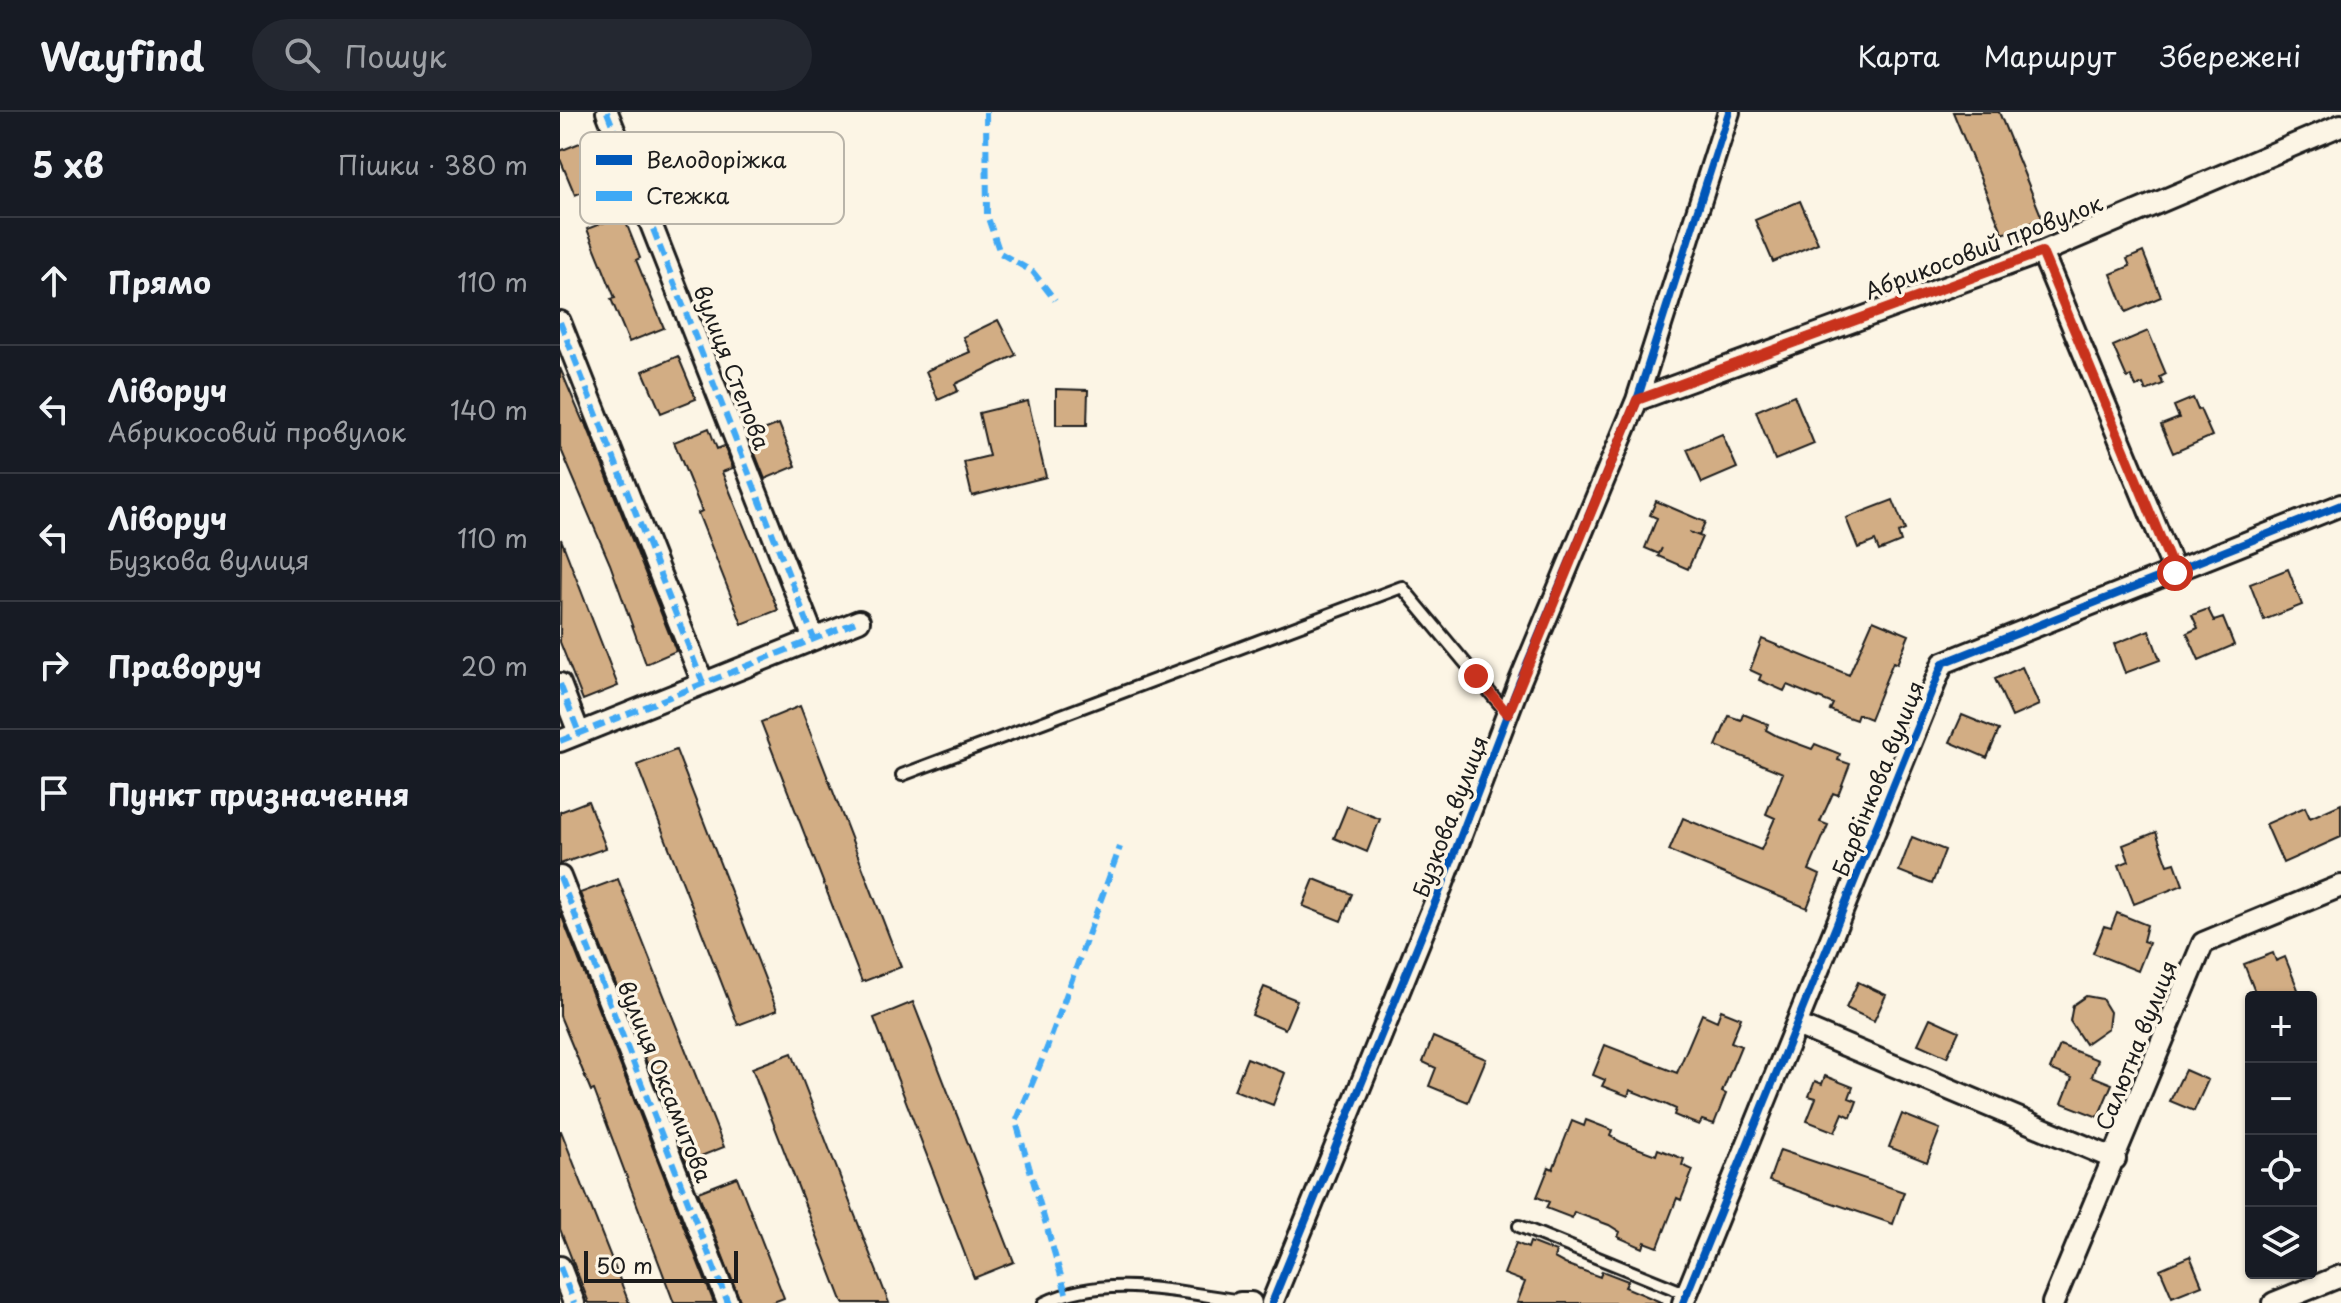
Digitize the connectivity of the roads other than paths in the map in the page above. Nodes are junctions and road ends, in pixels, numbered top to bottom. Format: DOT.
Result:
graph roads {
  1 [pos="607,112"];
  2 [pos="1729,112"];
  3 [pos="2341,125"];
  4 [pos="615,132"];
  5 [pos="651,224"];
  6 [pos="2042,252"];
  7 [pos="560,322"];
  8 [pos="1637,400"];
  9 [pos="2341,505"];
  10 [pos="2175,573"];
  11 [pos="859,621"];
  12 [pos="814,639"];
  13 [pos="703,683"];
  14 [pos="560,684"];
  15 [pos="1508,714"];
  16 [pos="570,737"];
  17 [pos="902,775"];
  18 [pos="560,877"];
  19 [pos="2341,886"];
  20 [pos="1797,1025"];
  21 [pos="2115,1159"];
  22 [pos="1519,1226"];
  23 [pos="560,1267"];
  24 [pos="2341,1276"];
  25 [pos="1685,1298"];
  26 [pos="1245,1302"];
  27 [pos="574,1303"];
  28 [pos="728,1303"];
  29 [pos="1044,1303"];
  30 [pos="1272,1303"];
  31 [pos="2053,1303"];
  32 [pos="2274,1303"];
  1 -- 4 [label="street, вулиця Степова"];
  2 -- 8 [label="street, Бузкова вулиця"];
  3 -- 6 [label="street, Абрикосовий провулок"];
  5 -- 12 [label="street, вулиця Степова"];
  6 -- 8 [label="street, Абрикосовий провулок"];
  6 -- 10 [label="street"];
  7 -- 13 [label="street"];
  8 -- 15 [label="street, Бузкова вулиця"];
  9 -- 10 [label="street, Барвінкова вулиця"];
  10 -- 20 [label="street, Барвінкова вулиця"];
  11 -- 12 [label="street"];
  12 -- 13 [label="street"];
  13 -- 16 [label="street"];
  14 -- 16 [label="street"];
  15 -- 17 [label="lane"];
  15 -- 30 [label="street, Бузкова вулиця"];
  18 -- 28 [label="street, вулиця Оксамитова"];
  19 -- 21 [label="street, Салютна вулиця"];
  20 -- 21 [label="street"];
  20 -- 25 [label="street, Барвінкова вулиця"];
  21 -- 31 [label="street, Салютна вулиця"];
  22 -- 25 [label="lane"];
  23 -- 27 [label="street"];
  24 -- 32 [label="street"];
  26 -- 29 [label="lane"];
}
